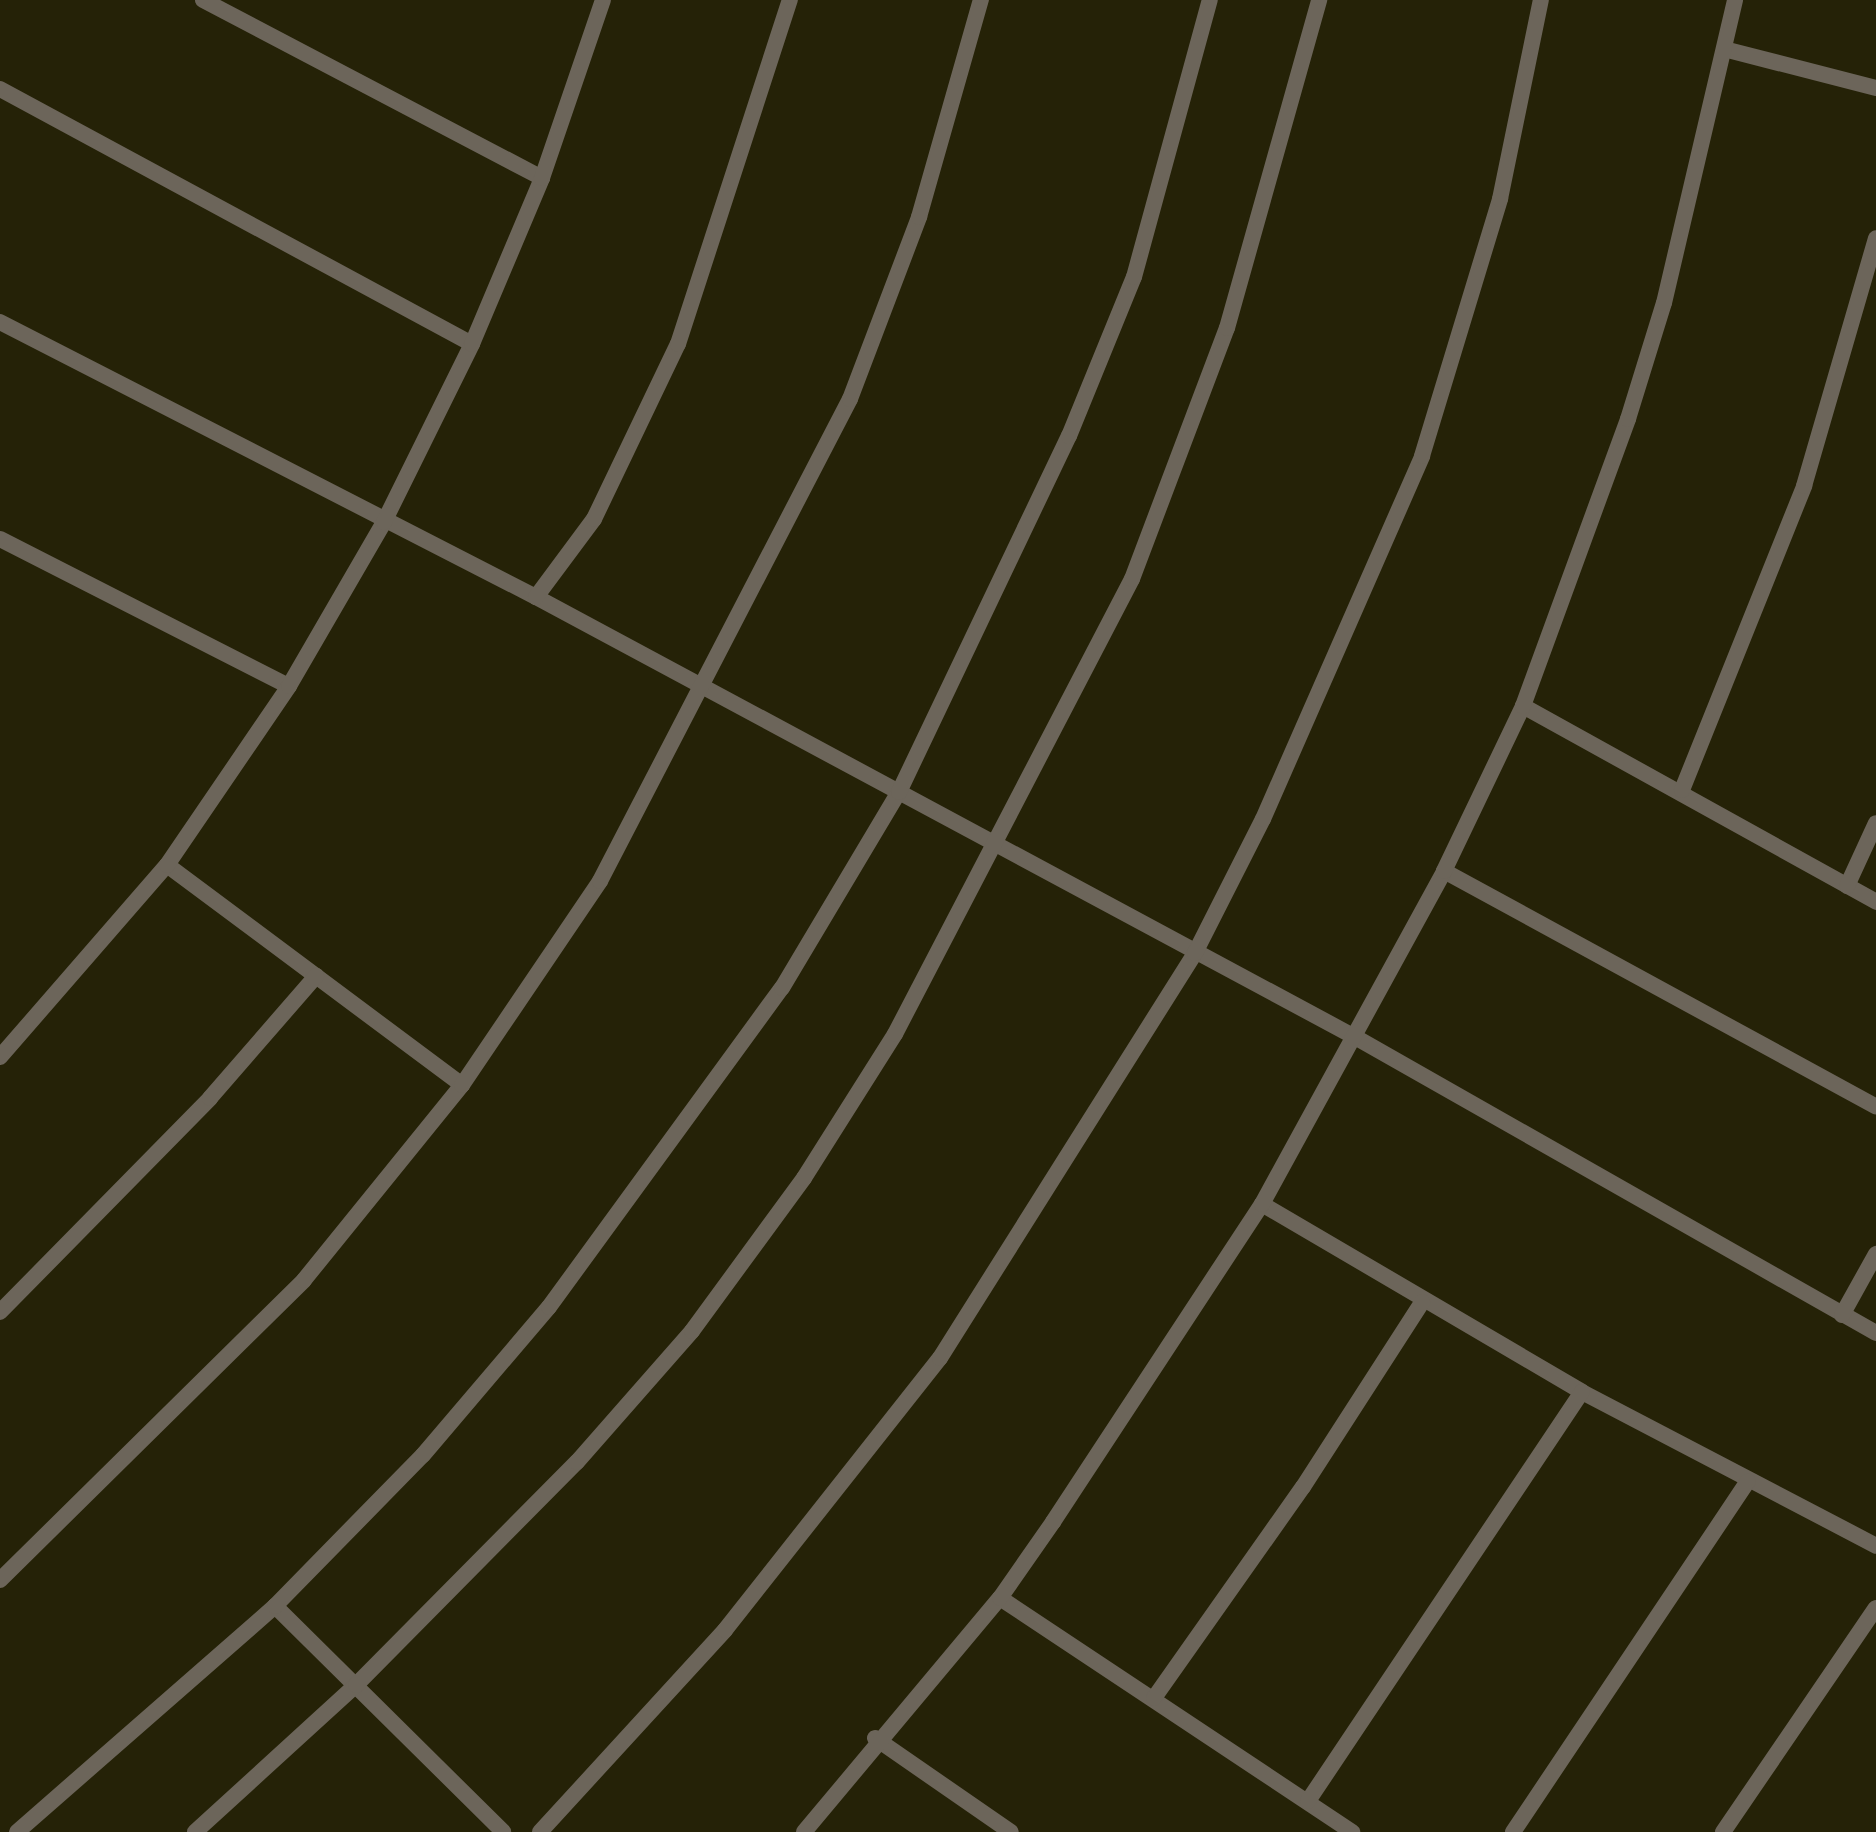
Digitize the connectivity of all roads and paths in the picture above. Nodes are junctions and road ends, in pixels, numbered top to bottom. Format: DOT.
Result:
graph roads {
  1 [pos="203,0"];
  2 [pos="603,0"];
  3 [pos="790,0"];
  4 [pos="981,0"];
  5 [pos="1210,0"];
  6 [pos="1319,0"];
  7 [pos="1541,0"];
  8 [pos="1735,0"];
  9 [pos="1724,49"];
  10 [pos="1876,88"];
  11 [pos="0,89"];
  12 [pos="542,178"];
  13 [pos="1876,238"];
  14 [pos="0,322"];
  15 [pos="472,344"];
  16 [pos="384,522"];
  17 [pos="0,539"];
  18 [pos="536,597"];
  19 [pos="289,686"];
  20 [pos="703,687"];
  21 [pos="1523,706"];
  22 [pos="1682,790"];
  23 [pos="899,792"];
  24 [pos="1876,823"];
  25 [pos="995,844"];
  26 [pos="167,865"];
  27 [pos="1444,871"];
  28 [pos="1847,886"];
  29 [pos="1876,902"];
  30 [pos="1195,953"];
  31 [pos="316,976"];
  32 [pos="1355,1037"];
  33 [pos="0,1057"];
  34 [pos="462,1085"];
  35 [pos="1876,1107"];
  36 [pos="1262,1204"];
  37 [pos="1876,1254"];
  38 [pos="1422,1302"];
  39 [pos="0,1312"];
  40 [pos="1842,1315"];
  41 [pos="1876,1333"];
  42 [pos="1582,1392"];
  43 [pos="1748,1481"];
  44 [pos="1876,1546"];
  45 [pos="0,1580"];
  46 [pos="1000,1598"];
  47 [pos="275,1606"];
  48 [pos="1876,1608"];
  49 [pos="356,1685"];
  50 [pos="1154,1698"];
  51 [pos="875,1738"];
  52 [pos="1308,1801"];
  53 [pos="17,1832"];
  54 [pos="195,1832"];
  55 [pos="503,1832"];
  56 [pos="540,1832"];
  57 [pos="804,1832"];
  58 [pos="1011,1832"];
  59 [pos="1352,1832"];
  60 [pos="1513,1832"];
  61 [pos="1723,1832"];
  1 -- 12 [label="street"];
  2 -- 12 [label="street"];
  3 -- 18 [label="street"];
  4 -- 20 [label="street"];
  5 -- 23 [label="street"];
  6 -- 25 [label="street"];
  7 -- 30 [label="street"];
  8 -- 9 [label="street"];
  9 -- 10 [label="street"];
  9 -- 21 [label="street"];
  11 -- 15 [label="street"];
  12 -- 15 [label="street"];
  13 -- 22 [label="street"];
  14 -- 16 [label="street"];
  15 -- 16 [label="street"];
  16 -- 18 [label="street"];
  16 -- 19 [label="street"];
  17 -- 19 [label="street"];
  18 -- 20 [label="street"];
  19 -- 26 [label="street"];
  20 -- 23 [label="street"];
  20 -- 34 [label="street"];
  21 -- 22 [label="street"];
  21 -- 27 [label="street"];
  22 -- 28 [label="street"];
  23 -- 25 [label="street"];
  23 -- 47 [label="street"];
  24 -- 28 [label="street"];
  25 -- 30 [label="street"];
  25 -- 49 [label="street"];
  26 -- 31 [label="street"];
  26 -- 33 [label="street"];
  27 -- 32 [label="street"];
  27 -- 35 [label="street"];
  28 -- 29 [label="street"];
  30 -- 32 [label="street"];
  30 -- 56 [label="street"];
  31 -- 34 [label="street"];
  31 -- 39 [label="street"];
  32 -- 36 [label="street"];
  32 -- 40 [label="street"];
  34 -- 45 [label="street"];
  36 -- 38 [label="street"];
  36 -- 46 [label="street"];
  37 -- 40 [label="street"];
  38 -- 42 [label="street"];
  38 -- 50 [label="street"];
  40 -- 41 [label="street"];
  42 -- 43 [label="street"];
  42 -- 52 [label="street"];
  43 -- 44 [label="street"];
  43 -- 60 [label="street"];
  46 -- 50 [label="street"];
  46 -- 51 [label="street"];
  47 -- 49 [label="street"];
  47 -- 53 [label="street"];
  48 -- 61 [label="street"];
  49 -- 54 [label="street"];
  49 -- 55 [label="street"];
  50 -- 52 [label="street"];
  51 -- 57 [label="street"];
  51 -- 58 [label="street"];
  52 -- 59 [label="street"];
}
